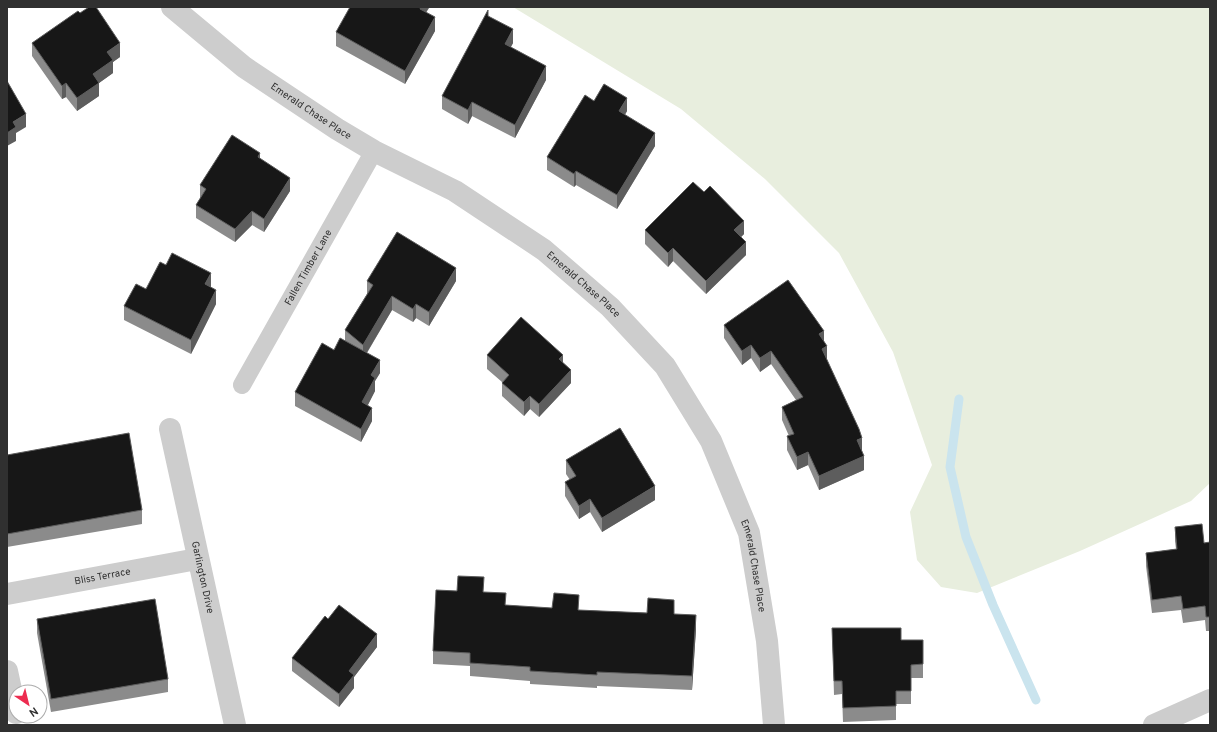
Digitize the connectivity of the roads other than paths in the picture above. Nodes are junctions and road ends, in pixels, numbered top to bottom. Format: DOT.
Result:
graph roads {
  1 [pos="172,7"];
  2 [pos="374,151"];
  3 [pos="242,385"];
  4 [pos="170,429"];
  5 [pos="197,559"];
  6 [pos="7,594"];
  7 [pos="7,671"];
  8 [pos="10,684"];
  9 [pos="1210,700"];
  10 [pos="234,725"];
  11 [pos="774,725"];
  12 [pos="1154,725"];
  1 -- 2 [label="street, Emerald Chase Place"];
  2 -- 3 [label="lane, Fallen Timber Lane"];
  2 -- 11 [label="street, Emerald Chase Place"];
  4 -- 5 [label="street, Garlington Drive"];
  5 -- 6 [label="street, Bliss Terrace"];
  5 -- 10 [label="street, Garlington Drive"];
  7 -- 8 [label="street"];
  9 -- 12 [label="street"];
}
